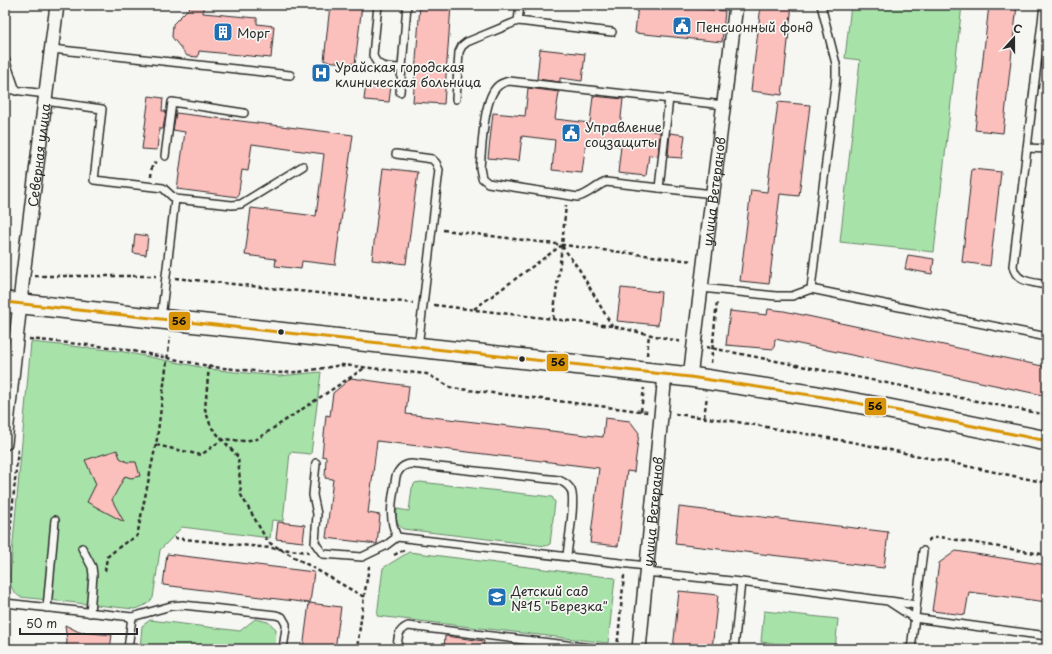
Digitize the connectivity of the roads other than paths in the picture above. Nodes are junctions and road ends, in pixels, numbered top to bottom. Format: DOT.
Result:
graph roads {
  1 [pos="57,5"];
  2 [pos="378,5"];
  3 [pos="407,5"];
  4 [pos="520,5"];
  5 [pos="736,5"];
  6 [pos="821,5"];
  7 [pos="1044,5"];
  8 [pos="518,22"];
  9 [pos="612,32"];
  10 [pos="52,49"];
  11 [pos="5,59"];
  12 [pos="402,68"];
  13 [pos="290,75"];
  14 [pos="5,89"];
  15 [pos="16,91"];
  16 [pos="400,92"];
  17 [pos="46,97"];
  18 [pos="669,98"];
  19 [pos="456,99"];
  20 [pos="724,104"];
  21 [pos="244,113"];
  22 [pos="1027,148"];
  23 [pos="1047,149"];
  24 [pos="396,154"];
  25 [pos="165,156"];
  26 [pos="303,166"];
  27 [pos="659,188"];
  28 [pos="713,194"];
  29 [pos="175,199"];
  30 [pos="1047,285"];
  31 [pos="702,288"];
  32 [pos="811,289"];
  33 [pos="12,303"];
  34 [pos="166,320"];
  35 [pos="1047,336"];
  36 [pos="418,347"];
  37 [pos="665,374"];
  38 [pos="699,378"];
  39 [pos="1047,441"];
  40 [pos="5,443"];
  41 [pos="316,463"];
  42 [pos="55,520"];
  43 [pos="397,537"];
  44 [pos="82,548"];
  45 [pos="923,551"];
  46 [pos="567,556"];
  47 [pos="646,569"];
  48 [pos="741,582"];
  49 [pos="888,601"];
  50 [pos="5,603"];
  51 [pos="916,605"];
  52 [pos="47,608"];
  53 [pos="90,613"];
  54 [pos="132,617"];
  55 [pos="914,618"];
  56 [pos="1047,636"];
  57 [pos="589,648"];
  58 [pos="128,649"];
  59 [pos="283,649"];
  60 [pos="397,649"];
  61 [pos="600,649"];
  62 [pos="639,649"];
  63 [pos="734,649"];
  64 [pos="911,649"];
  1 -- 10 [label="street, Северная улица"];
  2 -- 12 [label="lane"];
  3 -- 12 [label="lane"];
  4 -- 8 [label="lane"];
  5 -- 20 [label="street, улица Ветеранов"];
  6 -- 32 [label="lane"];
  7 -- 22 [label="lane"];
  8 -- 9 [label="lane"];
  8 -- 19 [label="lane"];
  10 -- 13 [label="lane"];
  10 -- 17 [label="street, Северная улица"];
  11 -- 15 [label="lane"];
  12 -- 16 [label="lane"];
  14 -- 15 [label="lane"];
  15 -- 17 [label="lane"];
  17 -- 29 [label="lane"];
  17 -- 33 [label="street, Северная улица"];
  18 -- 20 [label="lane"];
  18 -- 27 [label="lane"];
  18 -- 27 [label="lane"];
  20 -- 28 [label="street, улица Ветеранов"];
  21 -- 25 [label="lane"];
  22 -- 23 [label="lane"];
  22 -- 30 [label="lane"];
  24 -- 36 [label="lane"];
  26 -- 29 [label="lane"];
  27 -- 28 [label="lane"];
  28 -- 31 [label="street, улица Ветеранов"];
  29 -- 34 [label="lane"];
  31 -- 32 [label="lane"];
  31 -- 38 [label="street, улица Ветеранов"];
  32 -- 35 [label="lane"];
  33 -- 34 [label="main road"];
  33 -- 40 [label="street, Северная улица"];
  34 -- 36 [label="main road"];
  36 -- 37 [label="main road"];
  37 -- 38 [label="main road"];
  37 -- 47 [label="street, улица Ветеранов"];
  38 -- 39 [label="main road"];
  41 -- 43 [label="lane"];
  42 -- 52 [label="lane"];
  43 -- 46 [label="lane"];
  43 -- 46 [label="lane"];
  44 -- 53 [label="lane"];
  45 -- 51 [label="lane"];
  46 -- 47 [label="lane"];
  47 -- 48 [label="lane"];
  47 -- 62 [label="street, улица Ветеранов"];
  48 -- 49 [label="lane"];
  48 -- 63 [label="lane"];
  49 -- 51 [label="lane"];
  49 -- 55 [label="lane"];
  50 -- 52 [label="lane"];
  51 -- 55 [label="lane"];
  52 -- 53 [label="lane"];
  53 -- 54 [label="lane"];
  54 -- 58 [label="lane"];
  54 -- 59 [label="lane"];
  55 -- 56 [label="lane"];
  55 -- 64 [label="lane"];
  57 -- 60 [label="lane"];
  57 -- 61 [label="lane"];
}
